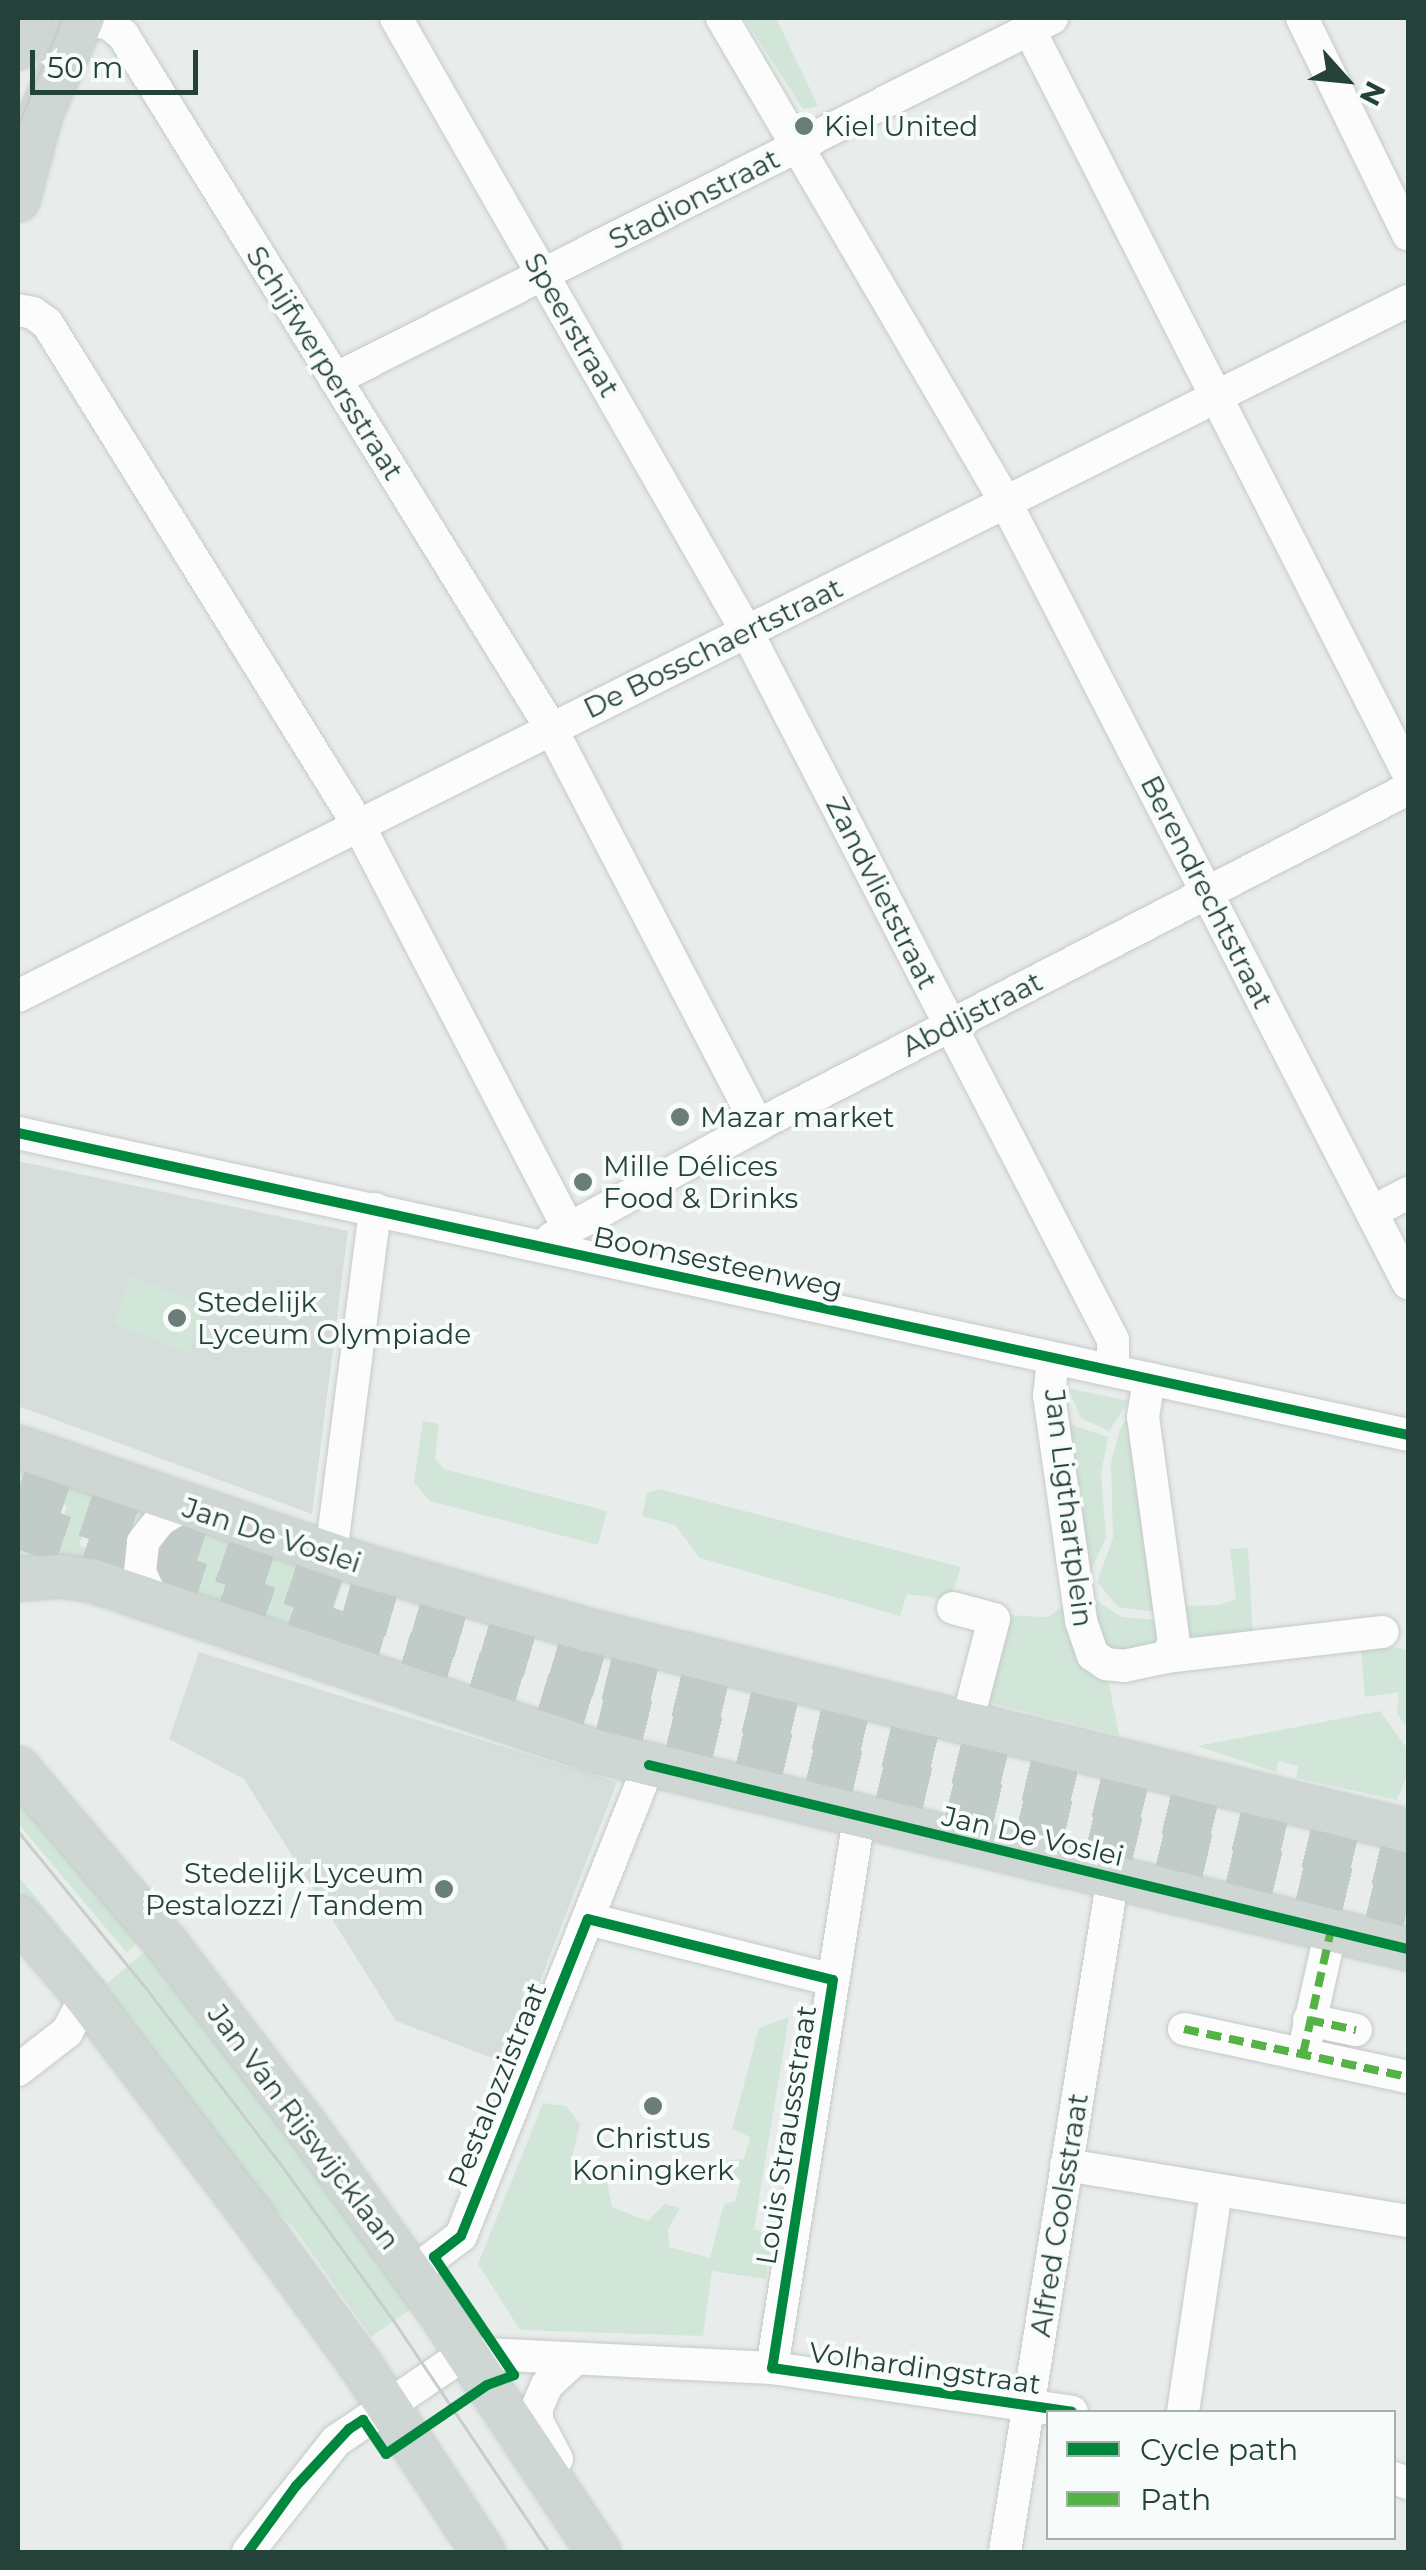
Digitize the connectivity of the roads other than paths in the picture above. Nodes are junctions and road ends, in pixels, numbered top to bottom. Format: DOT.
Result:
graph roads {
  1 [pos="32,18"];
  2 [pos="83,18"];
  3 [pos="396,18"];
  4 [pos="722,18"];
  5 [pos="1302,18"];
  6 [pos="1040,23"];
  7 [pos="124,26"];
  8 [pos="18,48"];
  9 [pos="797,148"];
  10 [pos="18,200"];
  11 [pos="1408,234"];
  12 [pos="543,275"];
  13 [pos="1408,301"];
  14 [pos="18,310"];
  15 [pos="336,378"];
  16 [pos="1215,397"];
  17 [pos="1005,502"];
  18 [pos="747,632"];
  19 [pos="551,728"];
  20 [pos="1408,773"];
  21 [pos="1408,790"];
  22 [pos="359,826"];
  23 [pos="1207,894"];
  24 [pos="18,996"];
  25 [pos="950,1025"];
  26 [pos="758,1124"];
  27 [pos="18,1133"];
  28 [pos="1408,1193"];
  29 [pos="375,1210"];
  30 [pos="1372,1212"];
  31 [pos="568,1226"];
  32 [pos="541,1247"];
  33 [pos="1408,1283"];
  34 [pos="1053,1359"];
  35 [pos="1113,1370"];
  36 [pos="1150,1378"];
  37 [pos="1408,1434"];
  38 [pos="18,1447"];
  39 [pos="184,1506"];
  40 [pos="331,1554"];
  41 [pos="18,1579"];
  42 [pos="153,1600"];
  43 [pos="953,1608"];
  44 [pos="1383,1632"];
  45 [pos="1166,1657"];
  46 [pos="967,1723"];
  47 [pos="649,1765"];
  48 [pos="18,1768"];
  49 [pos="859,1818"];
  50 [pos="1407,1824"];
  51 [pos="1112,1877"];
  52 [pos="18,1917"];
  53 [pos="588,1918"];
  54 [pos="1331,1930"];
  55 [pos="1408,1948"];
  56 [pos="832,1980"];
  57 [pos="86,1997"];
  58 [pos="1309,2020"];
  59 [pos="1184,2029"];
  60 [pos="1356,2030"];
  61 [pos="1303,2054"];
  62 [pos="18,2070"];
  63 [pos="1408,2077"];
  64 [pos="1066,2165"];
  65 [pos="1216,2191"];
  66 [pos="1408,2220"];
  67 [pos="412,2273"];
  68 [pos="466,2353"];
  69 [pos="575,2359"];
  70 [pos="772,2368"];
  71 [pos="387,2404"];
  72 [pos="1029,2406"];
  73 [pos="1058,2410"];
  74 [pos="1183,2410"];
  75 [pos="568,2502"];
  76 [pos="248,2552"];
  77 [pos="483,2552"];
  78 [pos="599,2552"];
  79 [pos="1005,2552"];
  1 -- 8 [label="main road"];
  2 -- 7 [label="street, Schijfwerpersstraat"];
  2 -- 10 [label="main road"];
  3 -- 12 [label="street, Speerstraat"];
  4 -- 9 [label="street, Berendrechtstraat"];
  5 -- 11 [label="street"];
  6 -- 9 [label="street, Stadionstraat"];
  6 -- 16 [label="street"];
  7 -- 15 [label="street, Schijfwerpersstraat"];
  9 -- 12 [label="street, Stadionstraat"];
  9 -- 17 [label="street, Berendrechtstraat"];
  12 -- 15 [label="street, Stadionstraat"];
  12 -- 18 [label="street, Speerstraat"];
  13 -- 16 [label="street, De Bosschaertstraat"];
  14 -- 22 [label="street"];
  15 -- 19 [label="street, Schijfwerpersstraat"];
  16 -- 17 [label="street, De Bosschaertstraat"];
  16 -- 20 [label="street"];
  17 -- 18 [label="street, De Bosschaertstraat"];
  17 -- 23 [label="street, Berendrechtstraat"];
  18 -- 19 [label="street, De Bosschaertstraat"];
  18 -- 25 [label="street, Zandvlietstraat"];
  19 -- 22 [label="street, De Bosschaertstraat"];
  19 -- 26 [label="street, Schijfwerpersstraat"];
  21 -- 23 [label="street, Abdijstraat"];
  22 -- 24 [label="street, De Bosschaertstraat"];
  22 -- 31 [label="street"];
  23 -- 25 [label="street, Abdijstraat"];
  23 -- 30 [label="street, Berendrechtstraat"];
  25 -- 26 [label="street, Abdijstraat"];
  25 -- 35 [label="street, Zandvlietstraat"];
  26 -- 31 [label="street, Abdijstraat"];
  27 -- 29 [label="street, Boomsesteenweg"];
  28 -- 30 [label="street"];
  29 -- 32 [label="street, Boomsesteenweg"];
  29 -- 40 [label="street"];
  30 -- 33 [label="street, Berendrechtstraat"];
  31 -- 32 [label="street, Abdijstraat"];
  32 -- 34 [label="street, Boomsesteenweg"];
  34 -- 35 [label="street, Boomsesteenweg"];
  34 -- 45 [label="street, Jan Ligthartplein"];
  35 -- 36 [label="street, Boomsesteenweg"];
  36 -- 37 [label="street, Boomsesteenweg"];
  36 -- 45 [label="street"];
  38 -- 39 [label="main road, Jan De Voslei"];
  39 -- 40 [label="main road, Jan De Voslei"];
  39 -- 42 [label="street"];
  40 -- 46 [label="main road, Jan De Voslei"];
  41 -- 42 [label="main road, Jan De Voslei"];
  42 -- 47 [label="main road, Jan De Voslei"];
  43 -- 46 [label="street"];
  44 -- 45 [label="street"];
  46 -- 50 [label="main road, Jan De Voslei"];
  47 -- 49 [label="main road, Jan De Voslei"];
  47 -- 53 [label="street, Pestalozzistraat"];
  48 -- 67 [label="main road, Jan Van Rijswijcklaan"];
  49 -- 51 [label="main road, Jan De Voslei"];
  49 -- 56 [label="street, Louis Straussstraat"];
  51 -- 54 [label="main road, Jan De Voslei"];
  51 -- 64 [label="street, Alfred Coolsstraat"];
  52 -- 57 [label="main road"];
  53 -- 56 [label="street, Louis Straussstraat"];
  53 -- 67 [label="street, Pestalozzistraat"];
  54 -- 55 [label="main road, Jan De Voslei"];
  54 -- 58 [label="street"];
  56 -- 70 [label="street, Louis Straussstraat"];
  57 -- 62 [label="street"];
  57 -- 71 [label="main road"];
  58 -- 60 [label="street"];
  58 -- 61 [label="street"];
  59 -- 61 [label="street"];
  61 -- 63 [label="street"];
  64 -- 65 [label="street"];
  64 -- 72 [label="street, Alfred Coolsstraat"];
  65 -- 66 [label="street"];
  65 -- 74 [label="street"];
  67 -- 68 [label="main road, Jan Van Rijswijcklaan"];
  68 -- 69 [label="street, Volhardingstraat"];
  68 -- 71 [label="street"];
  68 -- 75 [label="main road, Jan Van Rijswijcklaan"];
  69 -- 70 [label="street, Volhardingstraat"];
  69 -- 75 [label="street, Jan Van Rijswijcklaan"];
  70 -- 72 [label="street, Volhardingstraat"];
  71 -- 76 [label="street"];
  71 -- 77 [label="main road"];
  72 -- 73 [label="street, Volhardingstraat"];
  72 -- 79 [label="street, Alfred Coolsstraat"];
  75 -- 78 [label="main road, Jan Van Rijswijcklaan"];
}
